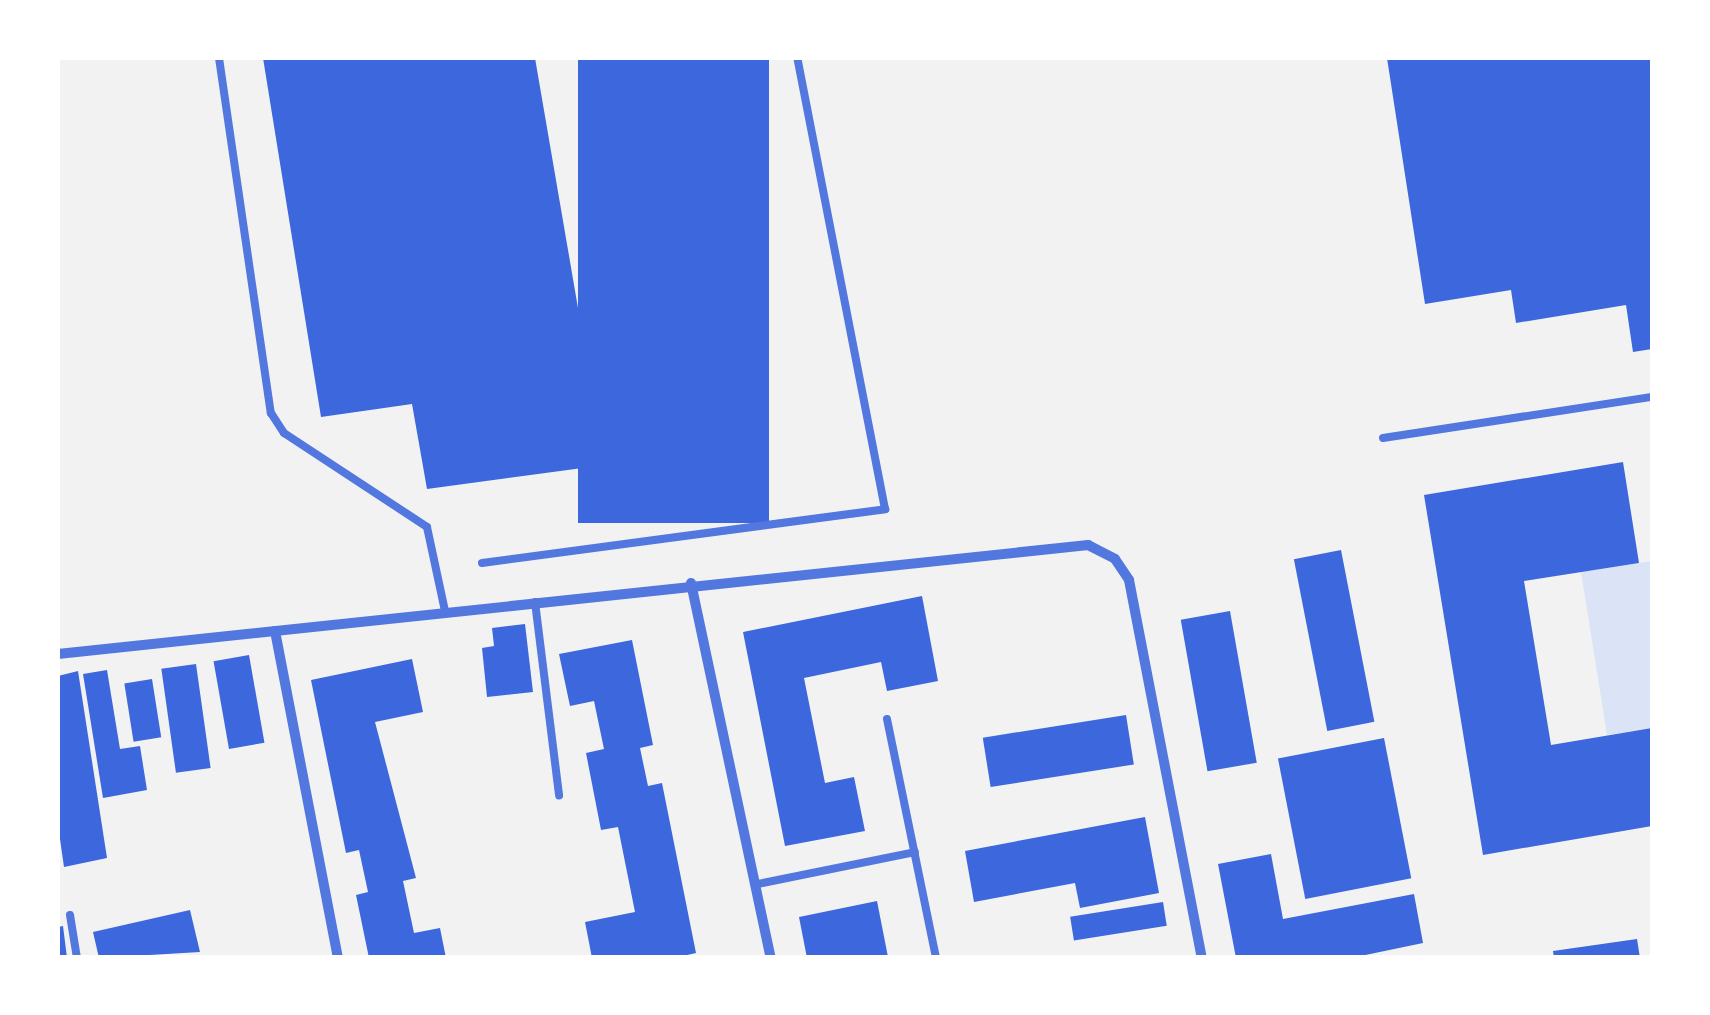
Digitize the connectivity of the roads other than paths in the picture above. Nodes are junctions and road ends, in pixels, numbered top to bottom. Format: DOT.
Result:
graph roads {
  1 [pos="219,58"];
  2 [pos="797,58"];
  3 [pos="1652,397"];
  4 [pos="1383,438"];
  5 [pos="482,563"];
  6 [pos="691,583"];
  7 [pos="535,601"];
  8 [pos="445,610"];
  9 [pos="275,632"];
  10 [pos="58,654"];
  11 [pos="887,719"];
  12 [pos="558,796"];
  13 [pos="914,852"];
  14 [pos="758,884"];
  15 [pos="70,915"];
  16 [pos="77,958"];
  17 [pos="338,958"];
  18 [pos="771,958"];
  19 [pos="936,958"];
  20 [pos="1202,958"];
  1 -- 8 [label="lane"];
  2 -- 5 [label="lane"];
  3 -- 4 [label="lane"];
  6 -- 7 [label="street"];
  6 -- 14 [label="street"];
  6 -- 20 [label="street"];
  7 -- 8 [label="street"];
  7 -- 12 [label="lane"];
  8 -- 9 [label="street"];
  9 -- 10 [label="street"];
  9 -- 17 [label="street"];
  11 -- 13 [label="lane"];
  13 -- 14 [label="lane"];
  13 -- 19 [label="lane"];
  14 -- 18 [label="street"];
  15 -- 16 [label="lane"];
}
